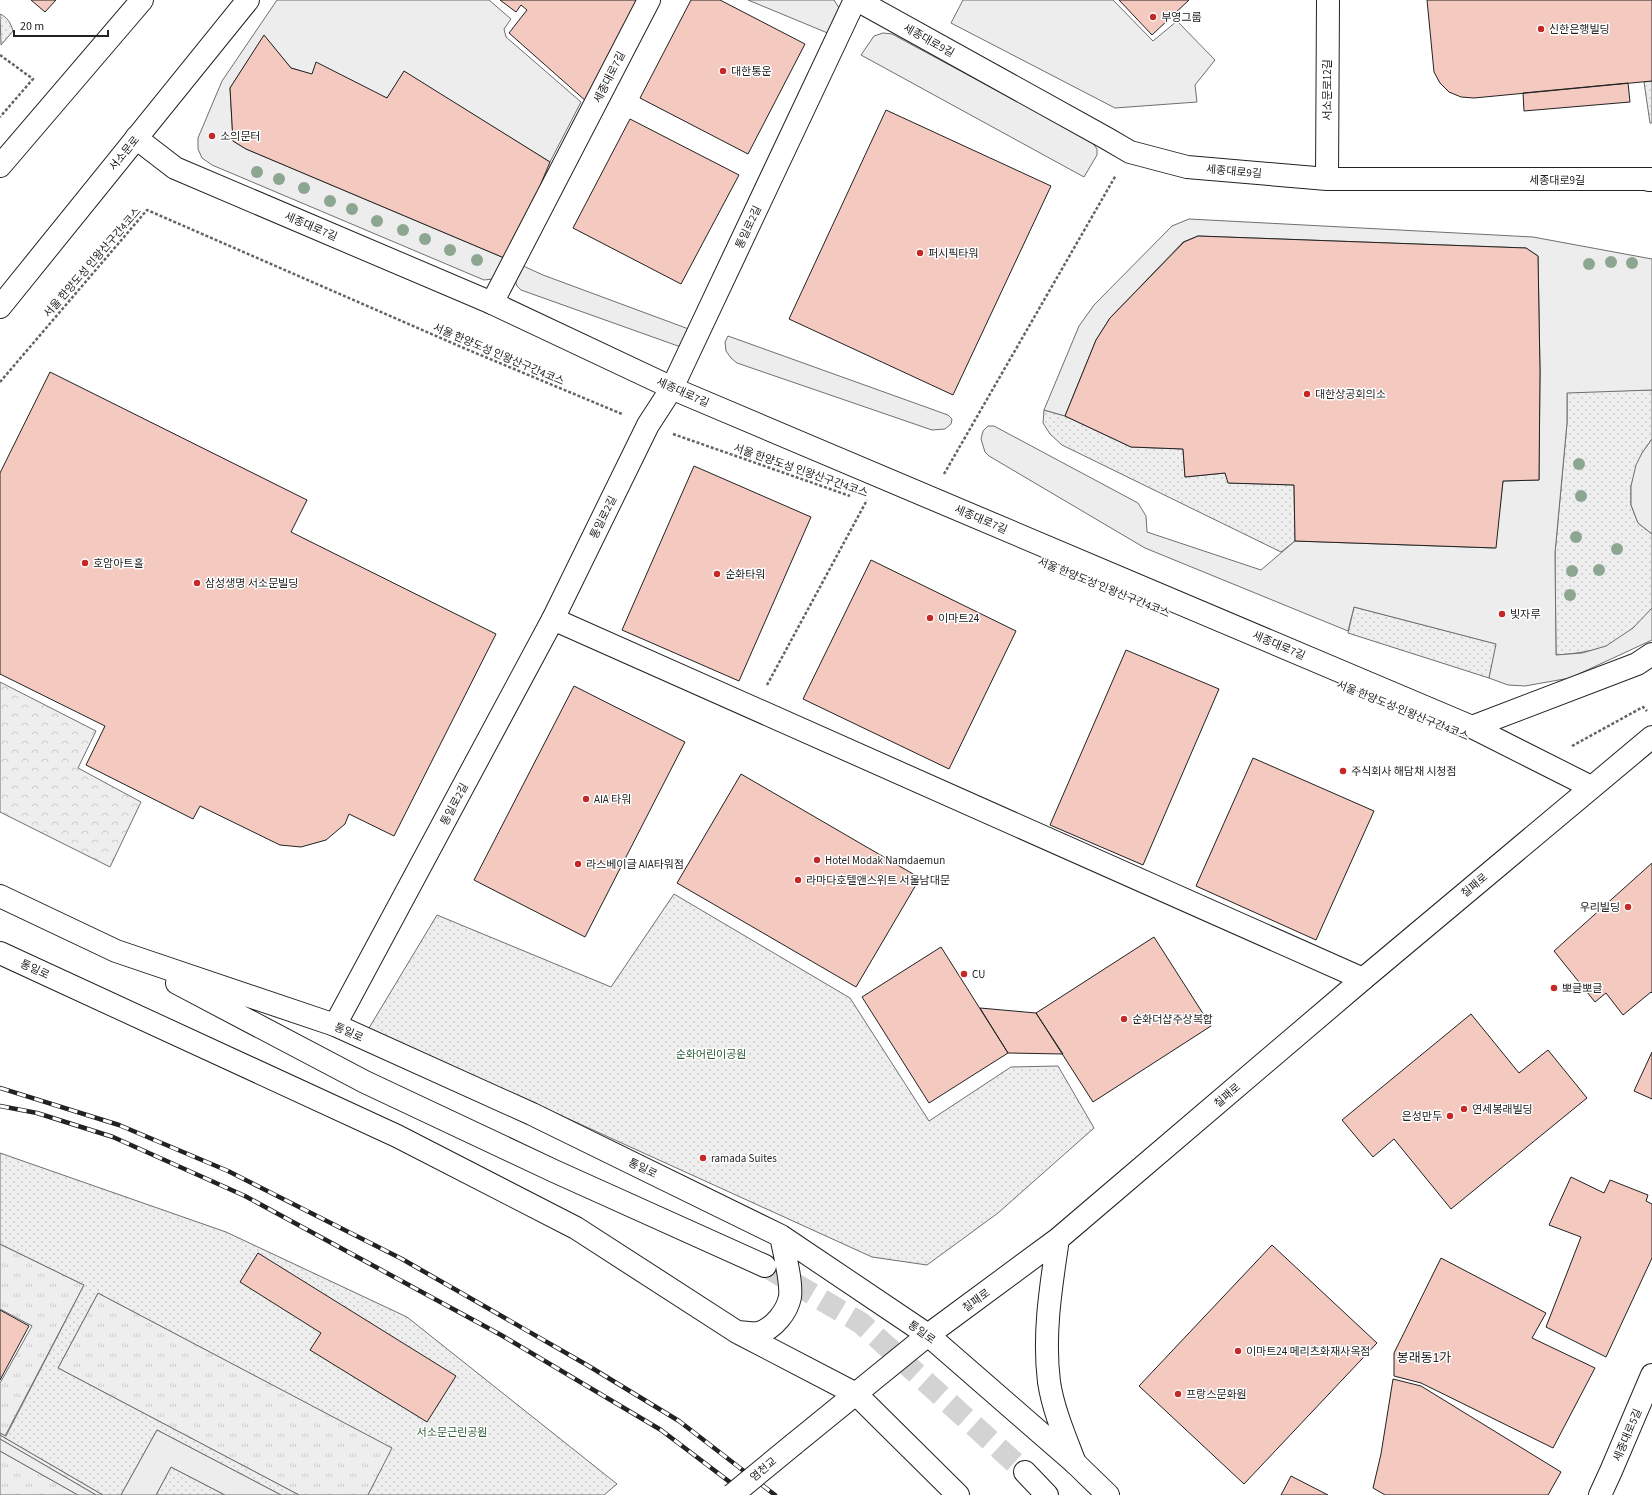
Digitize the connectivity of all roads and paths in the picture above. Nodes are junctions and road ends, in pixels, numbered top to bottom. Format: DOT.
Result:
graph roads {
  1 [pos="142,0"];
  2 [pos="248,0"];
  3 [pos="649,0"];
  4 [pos="856,0"];
  5 [pos="1328,0"];
  6 [pos="0,55"];
  7 [pos="0,117"];
  8 [pos="136,138"];
  9 [pos="1130,152"];
  10 [pos="0,166"];
  11 [pos="1327,179"];
  12 [pos="1651,180"];
  13 [pos="492,303"];
  14 [pos="0,307"];
  15 [pos="0,382"];
  16 [pos="672,388"];
  17 [pos="648,425"];
  18 [pos="880,476"];
  19 [pos="851,496"];
  20 [pos="930,498"];
  21 [pos="859,499"];
  22 [pos="866,501"];
  23 [pos="873,504"];
  24 [pos="553,619"];
  25 [pos="1652,654"];
  26 [pos="755,709"];
  27 [pos="1647,712"];
  28 [pos="1472,727"];
  29 [pos="1652,737"];
  30 [pos="1543,763"];
  31 [pos="1591,787"];
  32 [pos="0,896"];
  33 [pos="116,951"];
  34 [pos="0,953"];
  35 [pos="1363,979"];
  36 [pos="335,1025"];
  37 [pos="781,1236"];
  38 [pos="1058,1239"];
  39 [pos="765,1266"];
  40 [pos="737,1332"];
  41 [pos="928,1334"];
  42 [pos="1652,1375"];
  43 [pos="856,1394"];
  44 [pos="794,1444"];
  45 [pos="1075,1463"];
  46 [pos="1025,1472"];
  47 [pos="732,1495"];
  48 [pos="958,1495"];
  49 [pos="1047,1495"];
  50 [pos="1108,1495"];
  51 [pos="1600,1495"];
  1 -- 10 [label="street"];
  2 -- 8 [label="street, 서소문로"];
  3 -- 13 [label="street, 세종대로7길"];
  4 -- 9 [label="street, 세종대로9길"];
  4 -- 16 [label="street, 통일로2길"];
  5 -- 11 [label="street, 서소문로12길"];
  6 -- 7 [label="path"];
  8 -- 13 [label="street, 세종대로7길"];
  8 -- 14 [label="street, 서소문로"];
  9 -- 11 [label="street, 세종대로9길"];
  9 -- 20 [label="path"];
  11 -- 12 [label="street, 세종대로9길"];
  13 -- 16 [label="street, 세종대로7길"];
  15 -- 17 [label="path, 서울 한양도성 인왕산구간4코스"];
  16 -- 17 [label="street, 통일로2길"];
  16 -- 18 [label="street, 세종대로7길"];
  17 -- 19 [label="path, 서울 한양도성 인왕산구간4코스"];
  17 -- 24 [label="street, 통일로2길"];
  18 -- 20 [label="street, 세종대로7길"];
  18 -- 22 [label="path"];
  20 -- 28 [label="street, 세종대로7길"];
  21 -- 22 [label="path, 서울 한양도성 인왕산구간4코스"];
  22 -- 23 [label="path, 서울 한양도성 인왕산구간4코스"];
  22 -- 26 [label="path"];
  24 -- 26 [label="street"];
  24 -- 36 [label="street, 통일로2길"];
  25 -- 28 [label="street"];
  26 -- 35 [label="street"];
  27 -- 30 [label="path"];
  28 -- 30 [label="street, 세종대로7길"];
  29 -- 31 [label="street, 칠패로"];
  30 -- 31 [label="street, 세종대로7길"];
  31 -- 35 [label="street, 칠패로"];
  32 -- 33 [label="street, 통일로"];
  33 -- 36 [label="street, 통일로"];
  33 -- 39 [label="street, 통일로"];
  34 -- 40 [label="street, 통일로"];
  35 -- 38 [label="street, 칠패로"];
  36 -- 37 [label="street, 통일로"];
  37 -- 40 [label="street"];
  37 -- 41 [label="street, 통일로"];
  38 -- 41 [label="street, 칠패로"];
  38 -- 45 [label="street"];
  40 -- 43 [label="street, 통일로"];
  41 -- 43 [label="street, 칠패로"];
  41 -- 45 [label="street, 통일로"];
  42 -- 51 [label="street, 세종대로5길"];
  43 -- 44 [label="street, 칠패로"];
  43 -- 48 [label="street, 통일로"];
  44 -- 47 [label="street, 염천교, bridge"];
  45 -- 50 [label="street, 통일로"];
  46 -- 49 [label="street"];
}
